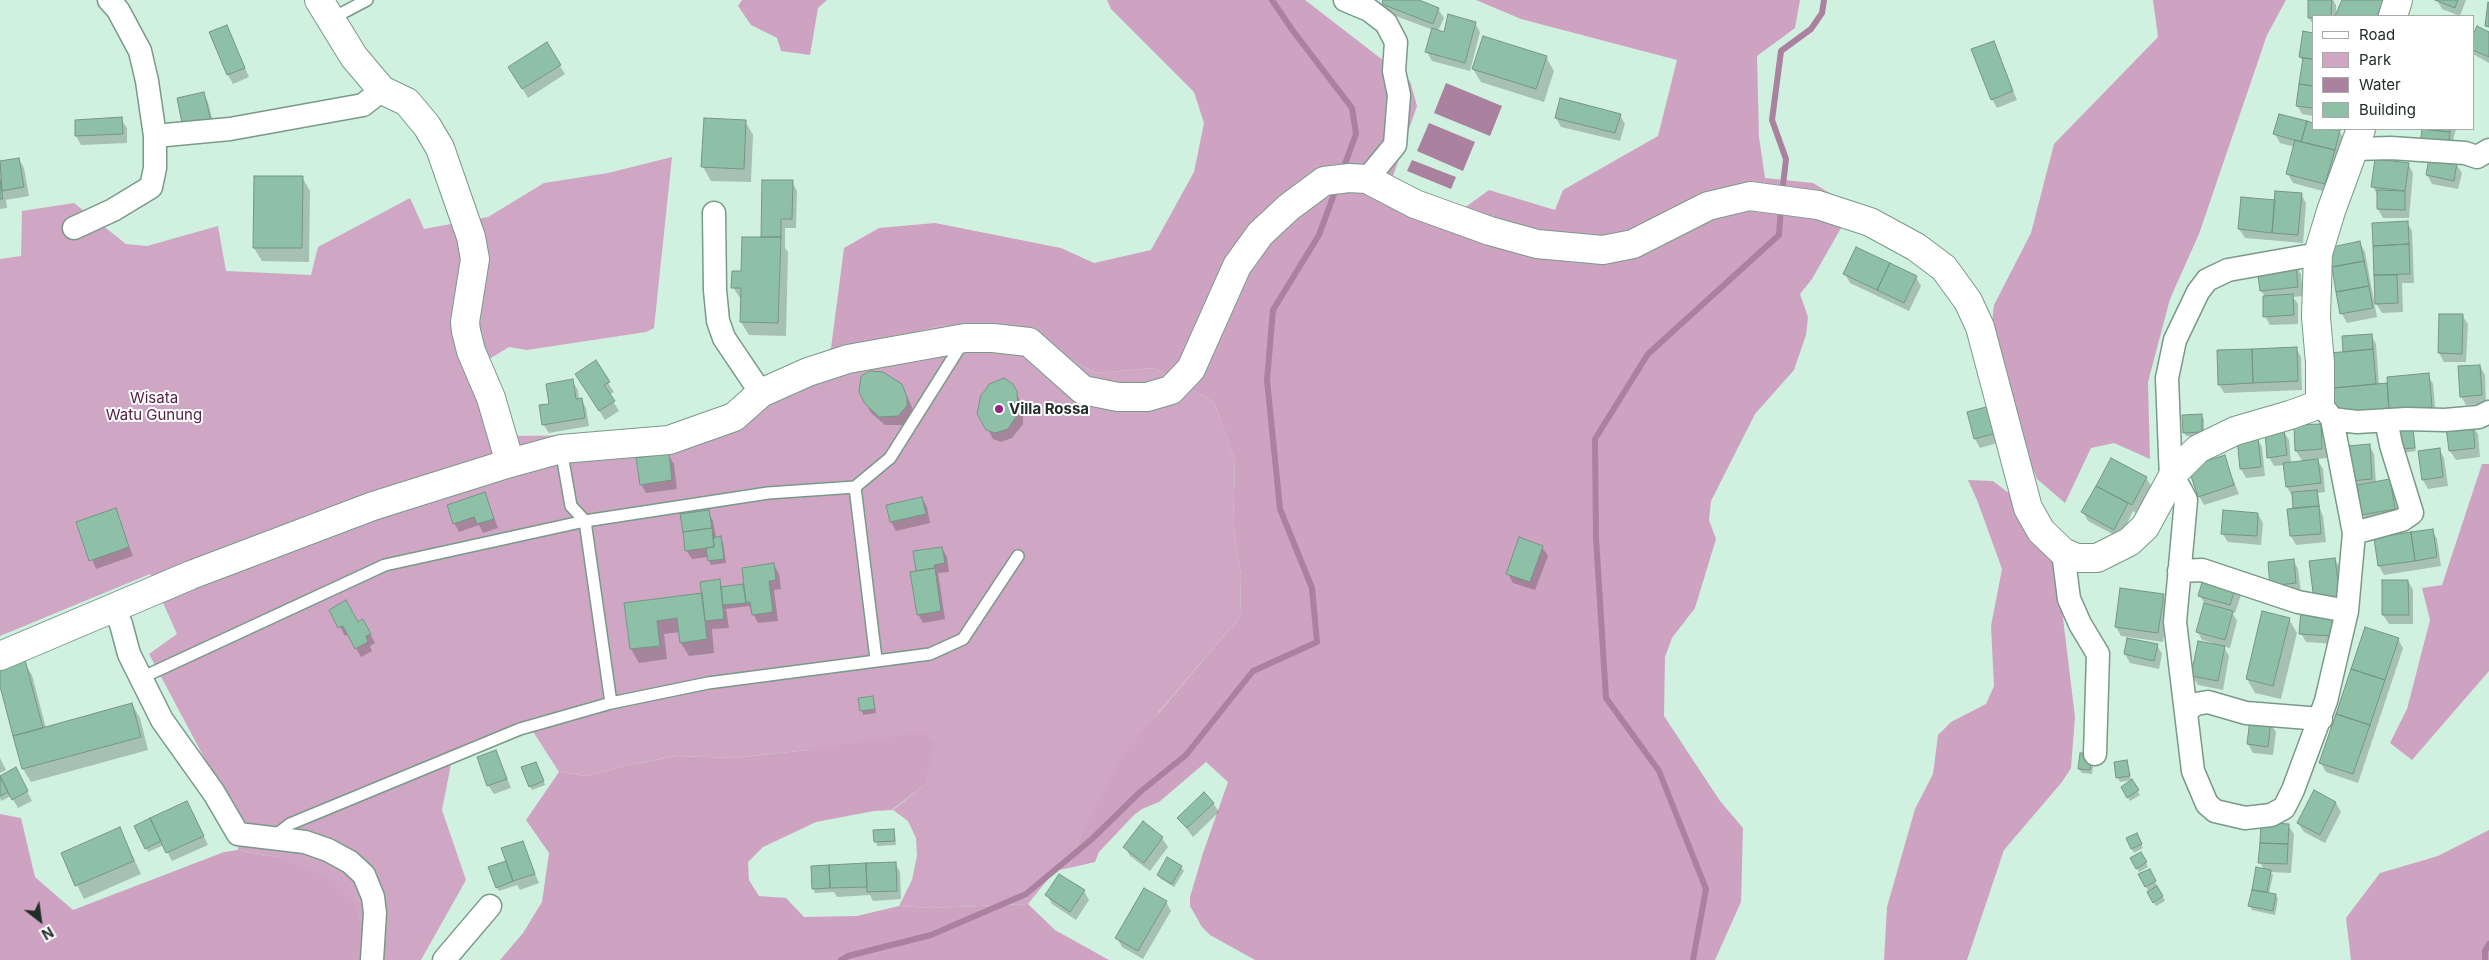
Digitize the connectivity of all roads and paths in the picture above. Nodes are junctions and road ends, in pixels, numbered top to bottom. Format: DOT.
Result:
graph roads {
  1 [pos="109,0"];
  2 [pos="366,0"];
  3 [pos="1345,0"];
  4 [pos="2398,0"];
  5 [pos="325,9"];
  6 [pos="2393,15"];
  7 [pos="382,90"];
  8 [pos="155,136"];
  9 [pos="2358,139"];
  10 [pos="2489,150"];
  11 [pos="1347,179"];
  12 [pos="714,213"];
  13 [pos="74,228"];
  14 [pos="2318,254"];
  15 [pos="965,338"];
  16 [pos="761,393"];
  17 [pos="2326,411"];
  18 [pos="2489,412"];
  19 [pos="2386,420"];
  20 [pos="561,449"];
  21 [pos="510,463"];
  22 [pos="2171,479"];
  23 [pos="855,487"];
  24 [pos="585,521"];
  25 [pos="2354,533"];
  26 [pos="2063,552"];
  27 [pos="1018,556"];
  28 [pos="2178,572"];
  29 [pos="113,607"];
  30 [pos="2347,611"];
  31 [pos="0,656"];
  32 [pos="876,659"];
  33 [pos="141,678"];
  34 [pos="611,703"];
  35 [pos="2186,711"];
  36 [pos="2321,719"];
  37 [pos="2095,754"];
  38 [pos="271,839"];
  39 [pos="490,906"];
  40 [pos="372,960"];
  41 [pos="444,960"];
  1 -- 8 [label="street"];
  2 -- 5 [label="lane"];
  3 -- 11 [label="street"];
  4 -- 6 [label="street"];
  5 -- 7 [label="street"];
  7 -- 8 [label="street"];
  7 -- 21 [label="street"];
  8 -- 13 [label="street"];
  9 -- 10 [label="street"];
  9 -- 14 [label="street"];
  11 -- 15 [label="street"];
  11 -- 26 [label="street"];
  12 -- 16 [label="street"];
  14 -- 17 [label="street"];
  14 -- 22 [label="street"];
  15 -- 16 [label="street"];
  15 -- 23 [label="lane"];
  16 -- 20 [label="street"];
  17 -- 19 [label="street"];
  17 -- 22 [label="street"];
  17 -- 25 [label="street"];
  18 -- 19 [label="street"];
  19 -- 25 [label="street"];
  20 -- 21 [label="street"];
  20 -- 24 [label="lane"];
  21 -- 29 [label="street"];
  22 -- 26 [label="street"];
  22 -- 28 [label="street"];
  23 -- 24 [label="lane"];
  23 -- 32 [label="lane"];
  24 -- 33 [label="lane"];
  24 -- 34 [label="lane"];
  25 -- 30 [label="street"];
  26 -- 37 [label="street"];
  27 -- 32 [label="lane"];
  28 -- 30 [label="street"];
  28 -- 35 [label="street"];
  29 -- 31 [label="street"];
  29 -- 33 [label="street"];
  30 -- 36 [label="street"];
  32 -- 34 [label="lane"];
  33 -- 38 [label="street"];
  34 -- 38 [label="lane"];
  35 -- 36 [label="street"];
  35 -- 36 [label="street"];
  38 -- 40 [label="street"];
  39 -- 41 [label="street"];
}
